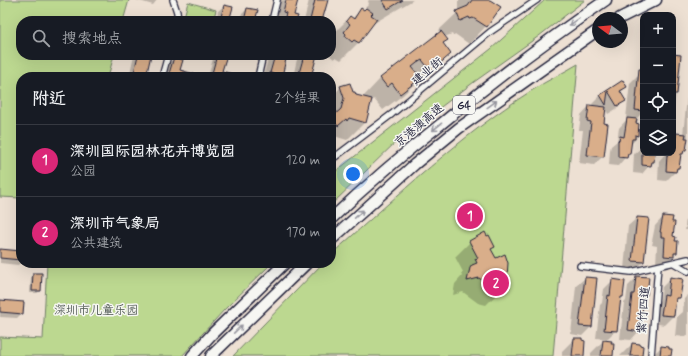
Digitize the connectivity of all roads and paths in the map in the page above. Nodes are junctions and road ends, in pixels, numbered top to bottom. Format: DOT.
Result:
graph roads {
  1 [pos="173,0"];
  2 [pos="277,0"];
  3 [pos="537,0"];
  4 [pos="606,0"];
  5 [pos="644,0"];
  6 [pos="656,0"];
  7 [pos="625,12"];
  8 [pos="628,14"];
  9 [pos="177,16"];
  10 [pos="273,16"];
  11 [pos="592,34"];
  12 [pos="167,60"];
  13 [pos="262,60"];
  14 [pos="163,72"];
  15 [pos="259,72"];
  16 [pos="336,156"];
  17 [pos="336,215"];
  18 [pos="336,235"];
  19 [pos="688,260"];
  20 [pos="674,262"];
  21 [pos="580,266"];
  22 [pos="658,266"];
  23 [pos="280,268"];
  24 [pos="302,268"];
  25 [pos="688,271"];
  26 [pos="192,356"];
  27 [pos="211,356"];
  28 [pos="651,356"];
  1 -- 9 [label="street"];
  2 -- 10 [label="street"];
  3 -- 16 [label="street, 建业街"];
  4 -- 17 [label="highway, 京港澳高速 / G4, one-way"];
  5 -- 7 [label="highway"];
  6 -- 8 [label="highway"];
  18 -- 11 [label="highway, G4, one-way"];
  12 -- 14 [label="street"];
  13 -- 15 [label="street"];
  19 -- 20 [label="street"];
  20 -- 22 [label="street"];
  20 -- 25 [label="street"];
  21 -- 22 [label="street"];
  22 -- 28 [label="street, 紫竹四道"];
  23 -- 26 [label="highway"];
  27 -- 24 [label="highway, one-way"];
}
